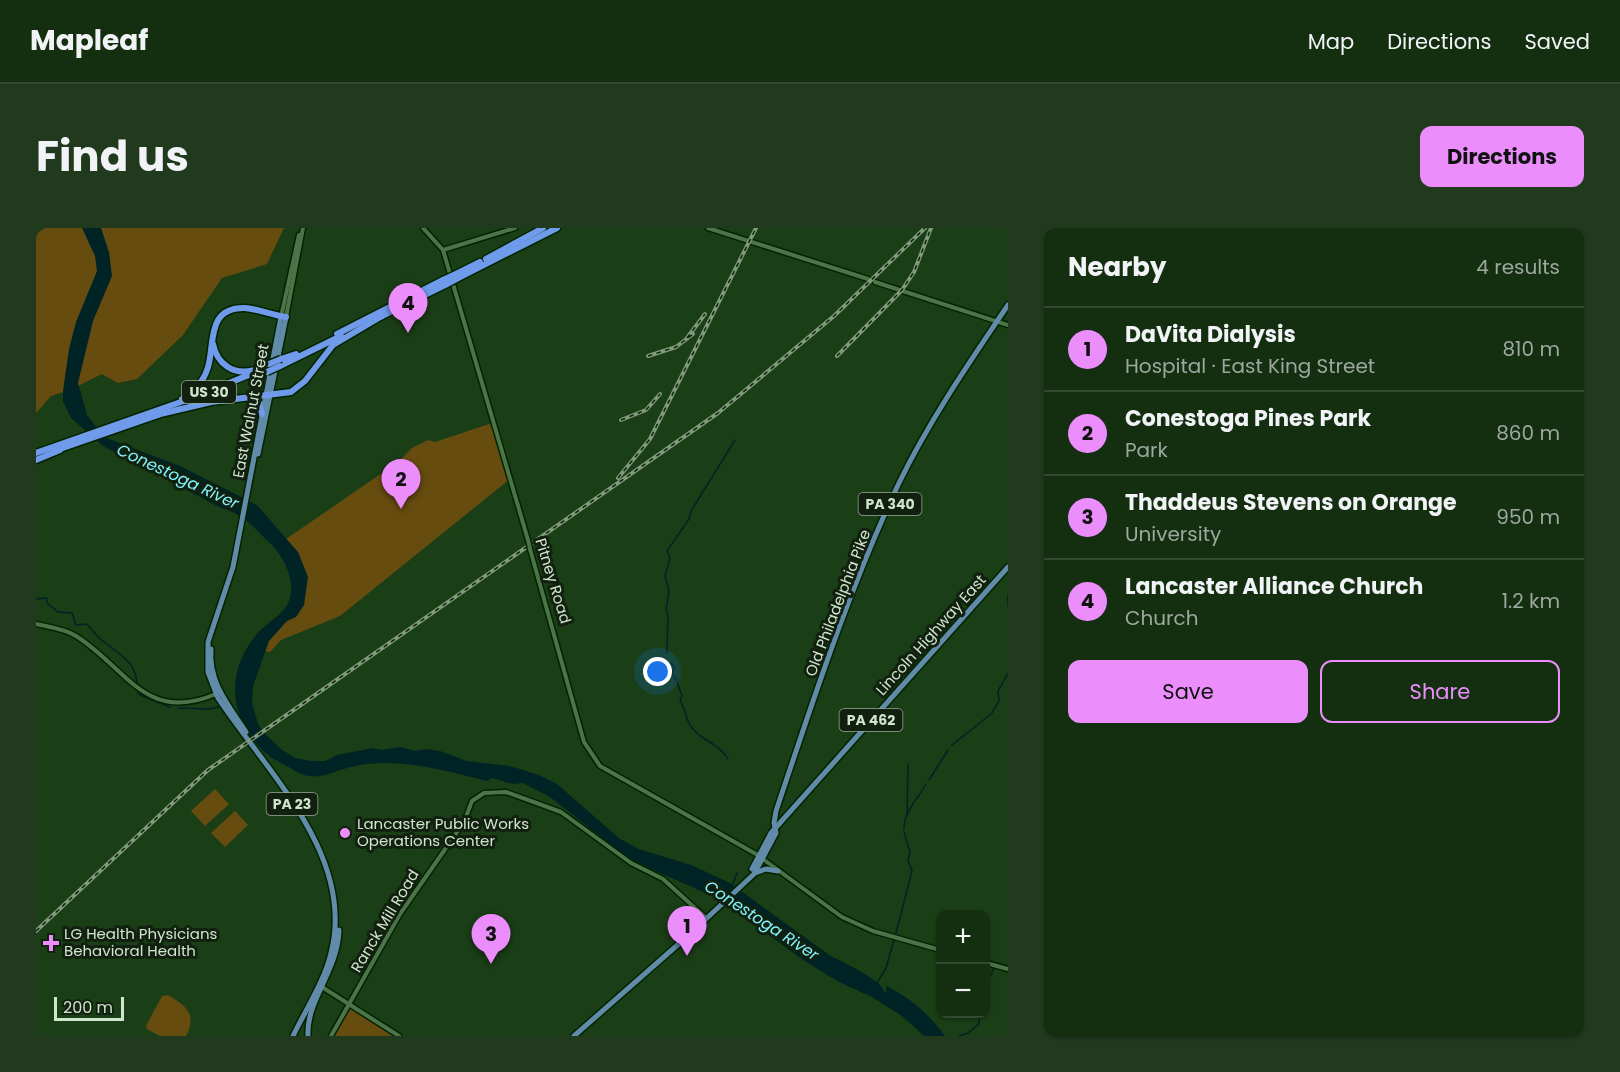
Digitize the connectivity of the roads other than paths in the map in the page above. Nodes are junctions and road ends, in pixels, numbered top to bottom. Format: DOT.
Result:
graph roads {
  1 [pos="302,228"];
  2 [pos="423,228"];
  3 [pos="515,228"];
  4 [pos="543,228"];
  5 [pos="551,228"];
  6 [pos="557,228"];
  7 [pos="708,228"];
  8 [pos="509,229"];
  9 [pos="443,250"];
  10 [pos="480,262"];
  11 [pos="459,275"];
  12 [pos="868,279"];
  13 [pos="445,282"];
  14 [pos="875,282"];
  15 [pos="1008,305"];
  16 [pos="382,316"];
  17 [pos="283,318"];
  18 [pos="997,321"];
  19 [pos="1008,325"];
  20 [pos="280,362"];
  21 [pos="268,368"];
  22 [pos="268,396"];
  23 [pos="250,397"];
  24 [pos="149,414"];
  25 [pos="262,414"];
  26 [pos="156,415"];
  27 [pos="137,420"];
  28 [pos="74,441"];
  29 [pos="36,455"];
  30 [pos="255,460"];
  31 [pos="1008,567"];
  32 [pos="36,624"];
  33 [pos="218,693"];
  34 [pos="777,828"];
  35 [pos="760,858"];
  36 [pos="778,871"];
  37 [pos="754,874"];
  38 [pos="745,880"];
  39 [pos="706,918"];
  40 [pos="936,949"];
  41 [pos="990,964"];
  42 [pos="1008,969"];
  43 [pos="320,987"];
  44 [pos="349,1005"];
  45 [pos="293,1036"];
  46 [pos="308,1036"];
  47 [pos="331,1036"];
  48 [pos="399,1036"];
  49 [pos="574,1036"];
  1 -- 17 [label="main road"];
  2 -- 9 [label="main road, Pitney Road"];
  3 -- 8 [label="main road"];
  4 -- 10 [label="highway"];
  5 -- 10 [label="highway, US 30"];
  6 -- 11 [label="highway, US 30"];
  7 -- 12 [label="main road"];
  8 -- 9 [label="main road"];
  9 -- 35 [label="main road, Pitney Road, bridge"];
  10 -- 11 [label="highway, US 30"];
  11 -- 13 [label="highway, US 30, bridge"];
  13 -- 16 [label="highway, US 30"];
  13 -- 20 [label="highway, US 30"];
  14 -- 18 [label="main road"];
  15 -- 18 [label="main road, Old Philadelphia Pike / PA 340"];
  16 -- 20 [label="highway, US 30"];
  16 -- 22 [label="highway"];
  17 -- 21 [label="highway"];
  17 -- 22 [label="main road, East Walnut Street"];
  17 -- 24 [label="highway"];
  18 -- 19 [label="main road"];
  18 -- 34 [label="main road, Old Philadelphia Pike / PA 340"];
  20 -- 21 [label="highway, US 30, bridge"];
  21 -- 24 [label="highway, US 30"];
  21 -- 26 [label="highway, US 30"];
  22 -- 23 [label="highway"];
  22 -- 25 [label="main road, East Walnut Street"];
  22 -- 30 [label="main road, East Walnut Street / PA 23"];
  23 -- 25 [label="highway"];
  23 -- 26 [label="highway"];
  24 -- 27 [label="highway, US 30"];
  25 -- 30 [label="main road, East Walnut Street / PA 23"];
  26 -- 27 [label="highway, US 30"];
  27 -- 28 [label="highway, US 30"];
  28 -- 29 [label="highway"];
  28 -- 29 [label="highway"];
  30 -- 33 [label="main road, East Walnut Street / PA 23"];
  31 -- 34 [label="main road, Lincoln Highway East / PA 462"];
  32 -- 33 [label="main road"];
  33 -- 43 [label="main road, East Walnut Street / PA 23"];
  34 -- 35 [label="main road, Lincoln Highway East / PA 462"];
  35 -- 36 [label="main road, Pitney Road"];
  35 -- 37 [label="main road, Lincoln Highway East / PA 462"];
  35 -- 38 [label="main road, Lincoln Highway East / PA 462"];
  36 -- 37 [label="main road"];
  36 -- 40 [label="main road, Pitney Road"];
  37 -- 38 [label="main road, Lincoln Highway East / PA 462"];
  38 -- 39 [label="main road, PA 462"];
  39 -- 44 [label="main road, Ranck Mill Road"];
  39 -- 49 [label="main road, PA 462"];
  41 -- 42 [label="main road"];
  43 -- 44 [label="main road"];
  43 -- 45 [label="main road, East Walnut Street / PA 23"];
  43 -- 46 [label="main road, East Walnut Street / PA 23"];
  44 -- 47 [label="main road, Ranck Mill Road"];
  44 -- 48 [label="main road"];
}
